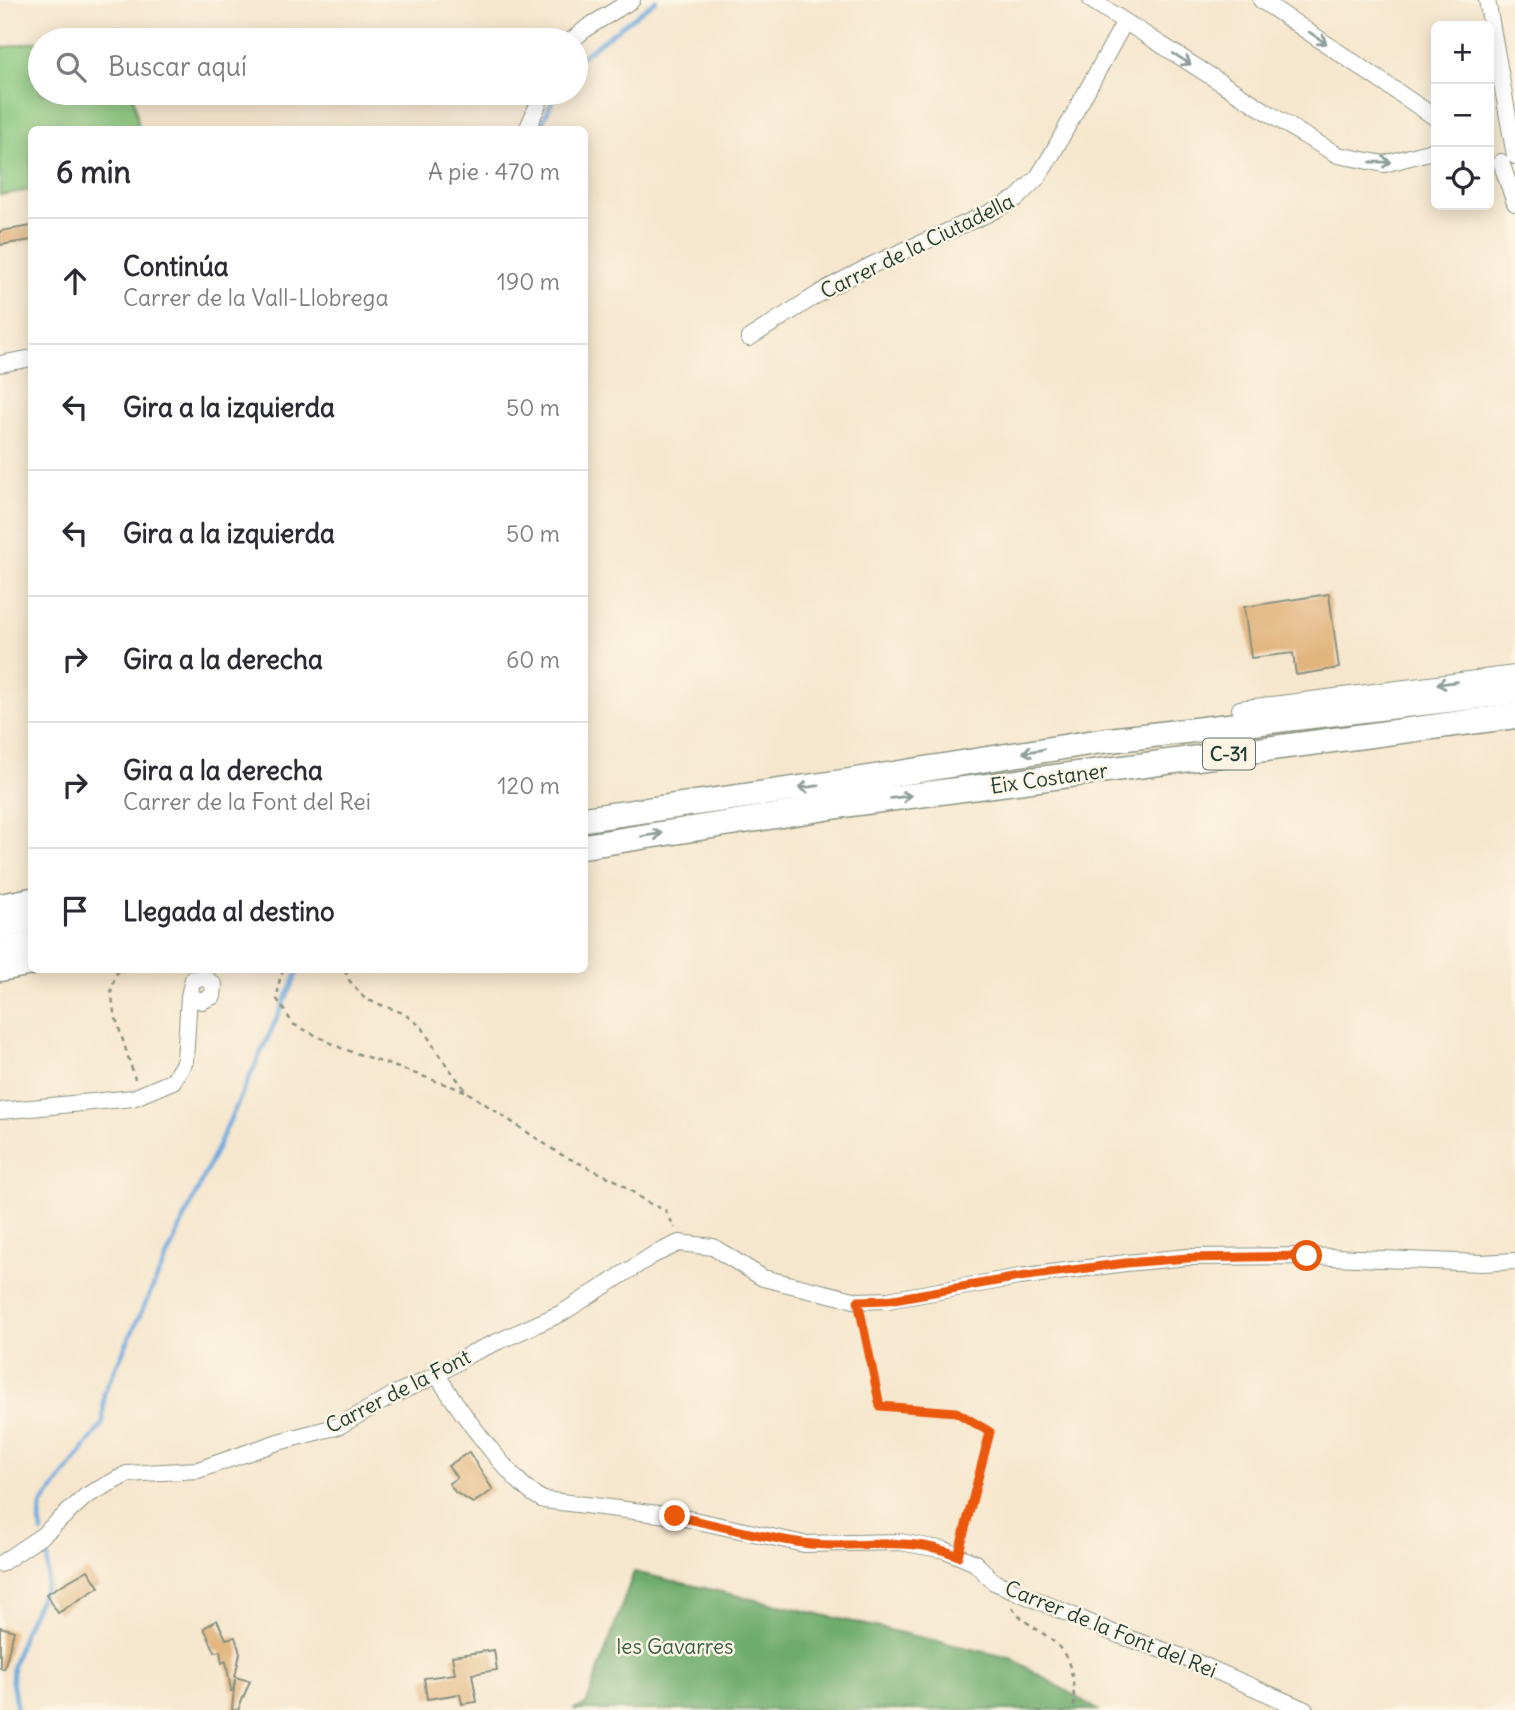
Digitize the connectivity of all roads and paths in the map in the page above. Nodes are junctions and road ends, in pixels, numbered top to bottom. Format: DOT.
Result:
graph roads {
  1 [pos="632,0"];
  2 [pos="1091,0"];
  3 [pos="1261,0"];
  4 [pos="1487,0"];
  5 [pos="1124,23"];
  6 [pos="588,28"];
  7 [pos="538,105"];
  8 [pos="1431,115"];
  9 [pos="529,126"];
  10 [pos="1431,151"];
  11 [pos="1505,157"];
  12 [pos="1515,203"];
  13 [pos="749,338"];
  14 [pos="28,359"];
  15 [pos="0,364"];
  16 [pos="1515,674"];
  17 [pos="1515,692"];
  18 [pos="1240,709"];
  19 [pos="1515,716"];
  20 [pos="1515,728"];
  21 [pos="1101,740"];
  22 [pos="943,792"];
  23 [pos="588,818"];
  24 [pos="588,845"];
  25 [pos="28,901"];
  26 [pos="0,906"];
  27 [pos="28,921"];
  28 [pos="0,926"];
  29 [pos="28,945"];
  30 [pos="0,950"];
  31 [pos="28,964"];
  32 [pos="0,970"];
  33 [pos="117,973"];
  34 [pos="282,973"];
  35 [pos="346,973"];
  36 [pos="189,996"];
  37 [pos="152,1091"];
  38 [pos="467,1092"];
  39 [pos="0,1111"];
  40 [pos="679,1243"];
  41 [pos="1515,1261"];
  42 [pos="858,1301"];
  43 [pos="437,1375"];
  44 [pos="958,1556"];
  45 [pos="0,1564"];
  46 [pos="1012,1606"];
  47 [pos="1074,1710"];
  48 [pos="1306,1710"];
  1 -- 6 [label="street"];
  2 -- 5 [label="street"];
  3 -- 8 [label="street, one-way"];
  4 -- 11 [label="street"];
  5 -- 10 [label="street, one-way"];
  5 -- 13 [label="street, Carrer de la Ciutadella"];
  7 -- 9 [label="street"];
  11 -- 12 [label="street"];
  14 -- 15 [label="street"];
  16 -- 18 [label="street, one-way"];
  17 -- 21 [label="highway, C-31"];
  18 -- 21 [label="highway"];
  19 -- 22 [label="highway, Eix Costaner / C-31"];
  20 -- 22 [label="highway"];
  21 -- 23 [label="highway, C-31, one-way"];
  24 -- 22 [label="highway, Eix Costaner / C-31, one-way"];
  25 -- 26 [label="highway"];
  27 -- 28 [label="highway"];
  29 -- 30 [label="highway"];
  31 -- 32 [label="highway"];
  33 -- 37 [label="path"];
  34 -- 38 [label="path"];
  35 -- 38 [label="path"];
  36 -- 37 [label="street"];
  37 -- 39 [label="street"];
  38 -- 40 [label="path"];
  40 -- 42 [label="street"];
  40 -- 43 [label="street, Carrer de la Font"];
  41 -- 42 [label="street"];
  42 -- 44 [label="path"];
  43 -- 44 [label="street, Carrer de la Font del Rei"];
  43 -- 45 [label="street, Carrer de la Font"];
  44 -- 48 [label="street, Carrer de la Font del Rei"];
  46 -- 47 [label="path"];
}
